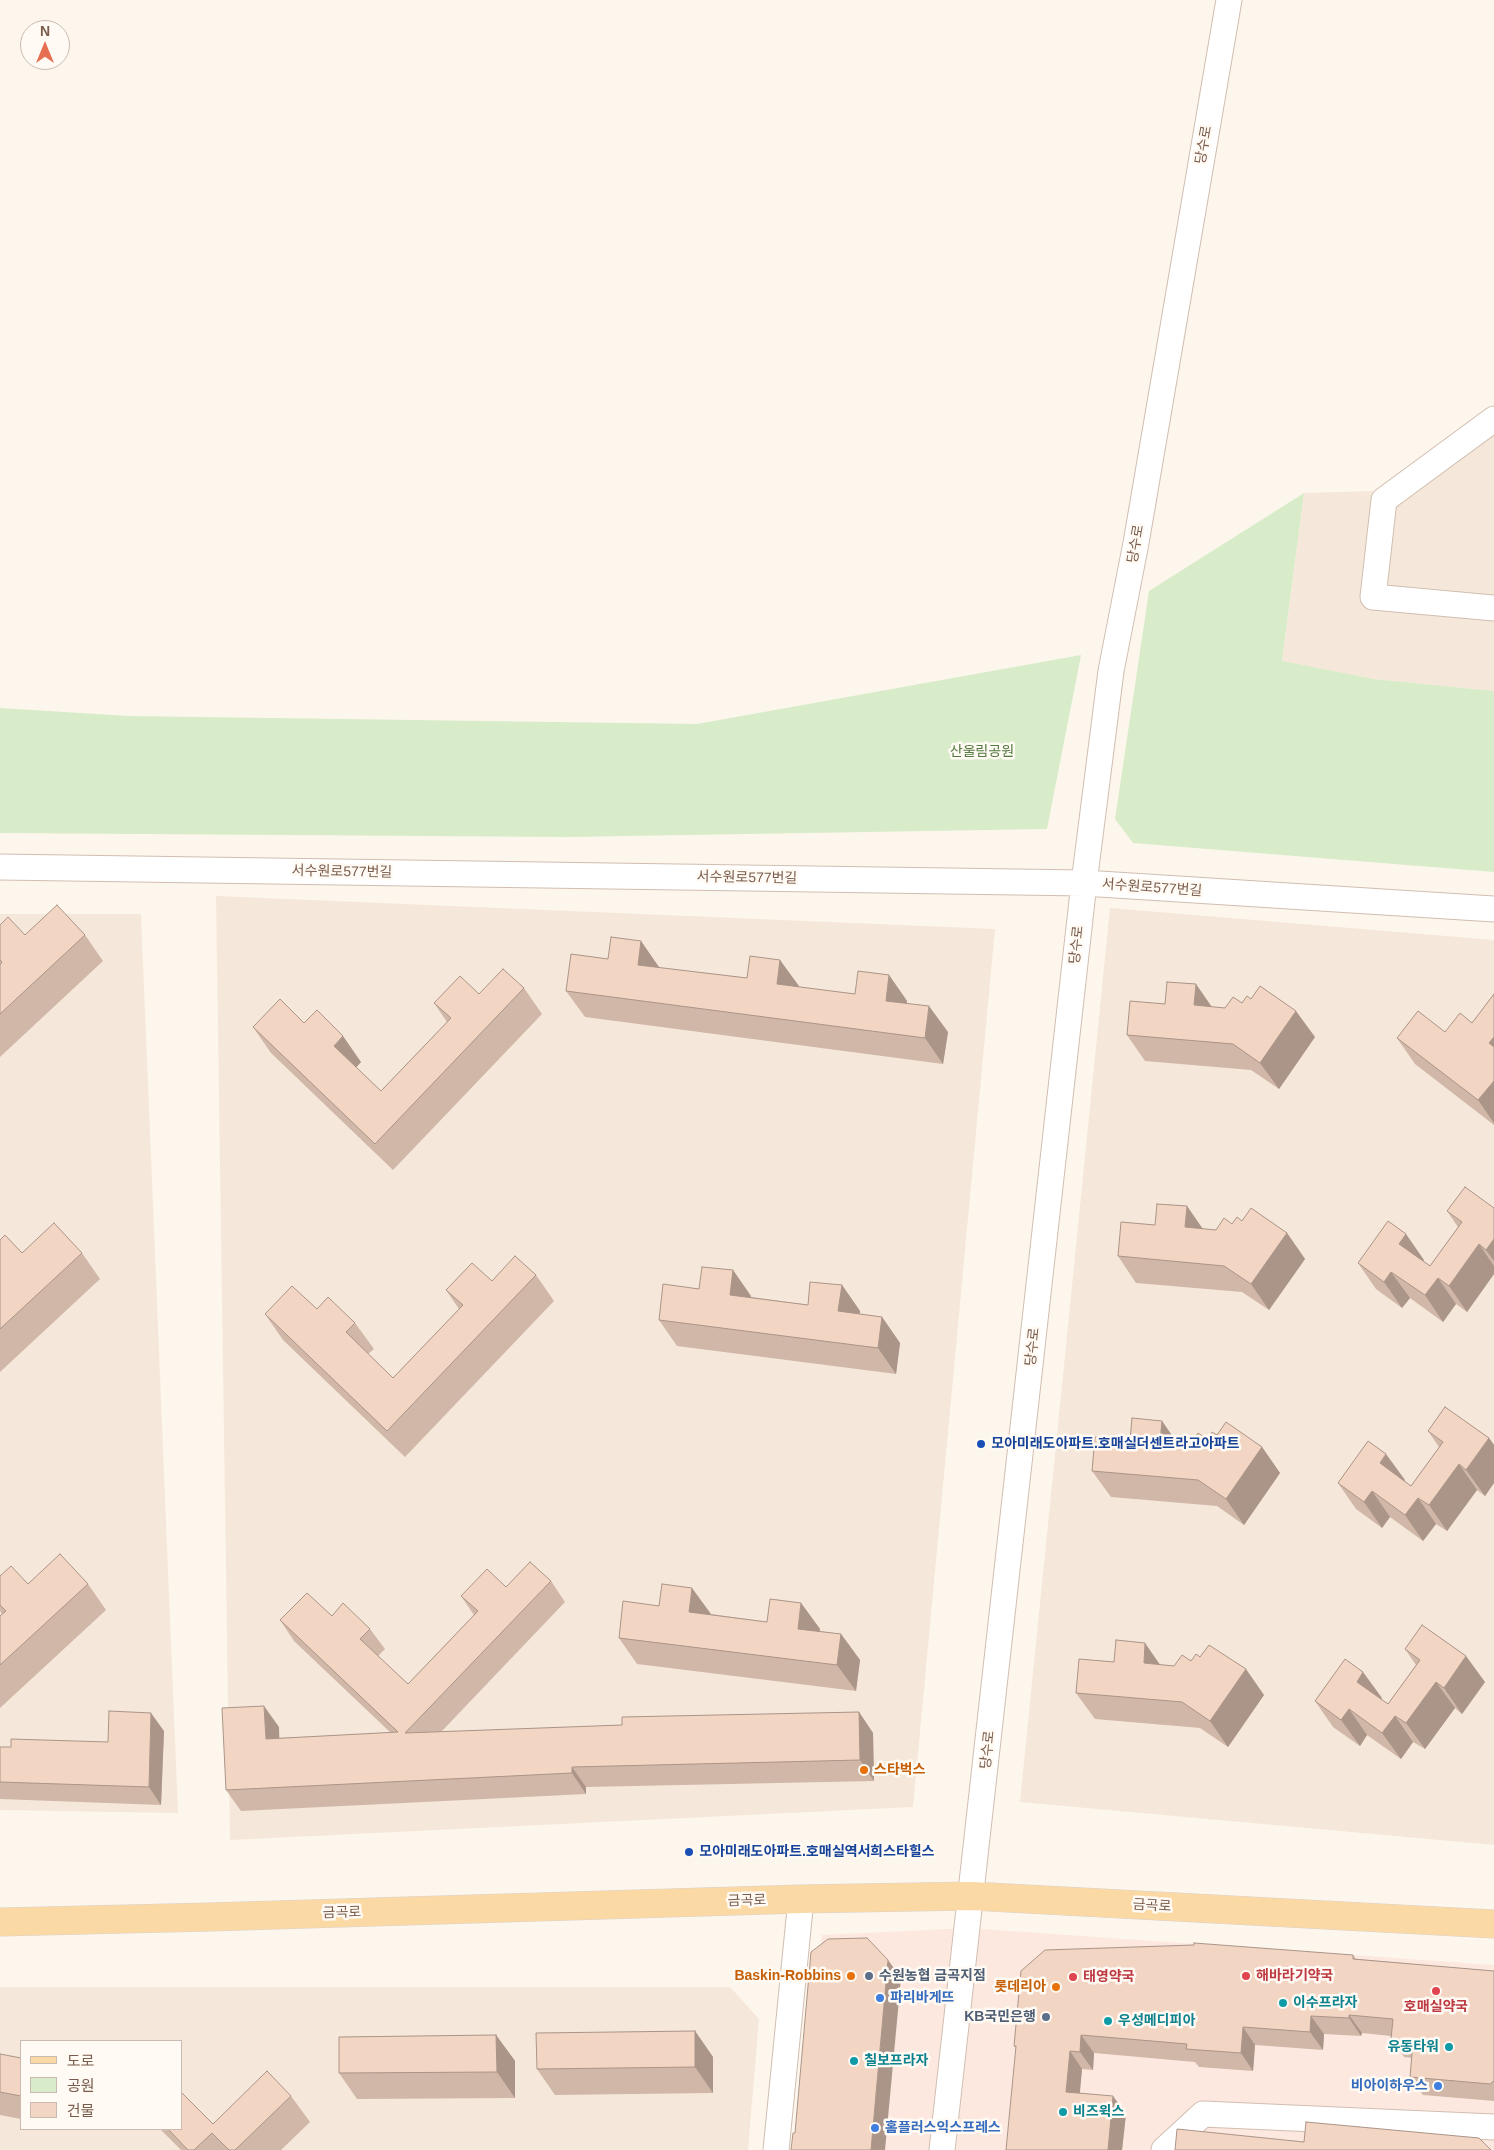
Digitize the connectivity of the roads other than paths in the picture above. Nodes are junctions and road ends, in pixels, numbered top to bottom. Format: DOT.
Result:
graph roads {
  1 [pos="1229,0"];
  2 [pos="1494,419"];
  3 [pos="1494,608"];
  4 [pos="0,867"];
  5 [pos="1084,883"];
  6 [pos="1494,910"];
  7 [pos="972,1896"];
  8 [pos="801,1899"];
  9 [pos="0,1922"];
  10 [pos="1494,1924"];
  11 [pos="1494,2127"];
  12 [pos="776,2150"];
  13 [pos="942,2150"];
  14 [pos="1164,2150"];
  1 -- 5 [label="street, 당수로"];
  2 -- 3 [label="street"];
  4 -- 5 [label="street, 서수원로577번길"];
  5 -- 6 [label="street, 서수원로577번길"];
  5 -- 7 [label="street, 당수로"];
  7 -- 8 [label="main road, 금곡로"];
  7 -- 10 [label="main road, 금곡로"];
  7 -- 13 [label="street, 당수로"];
  8 -- 9 [label="main road, 금곡로"];
  8 -- 12 [label="street"];
  11 -- 14 [label="street"];
}
